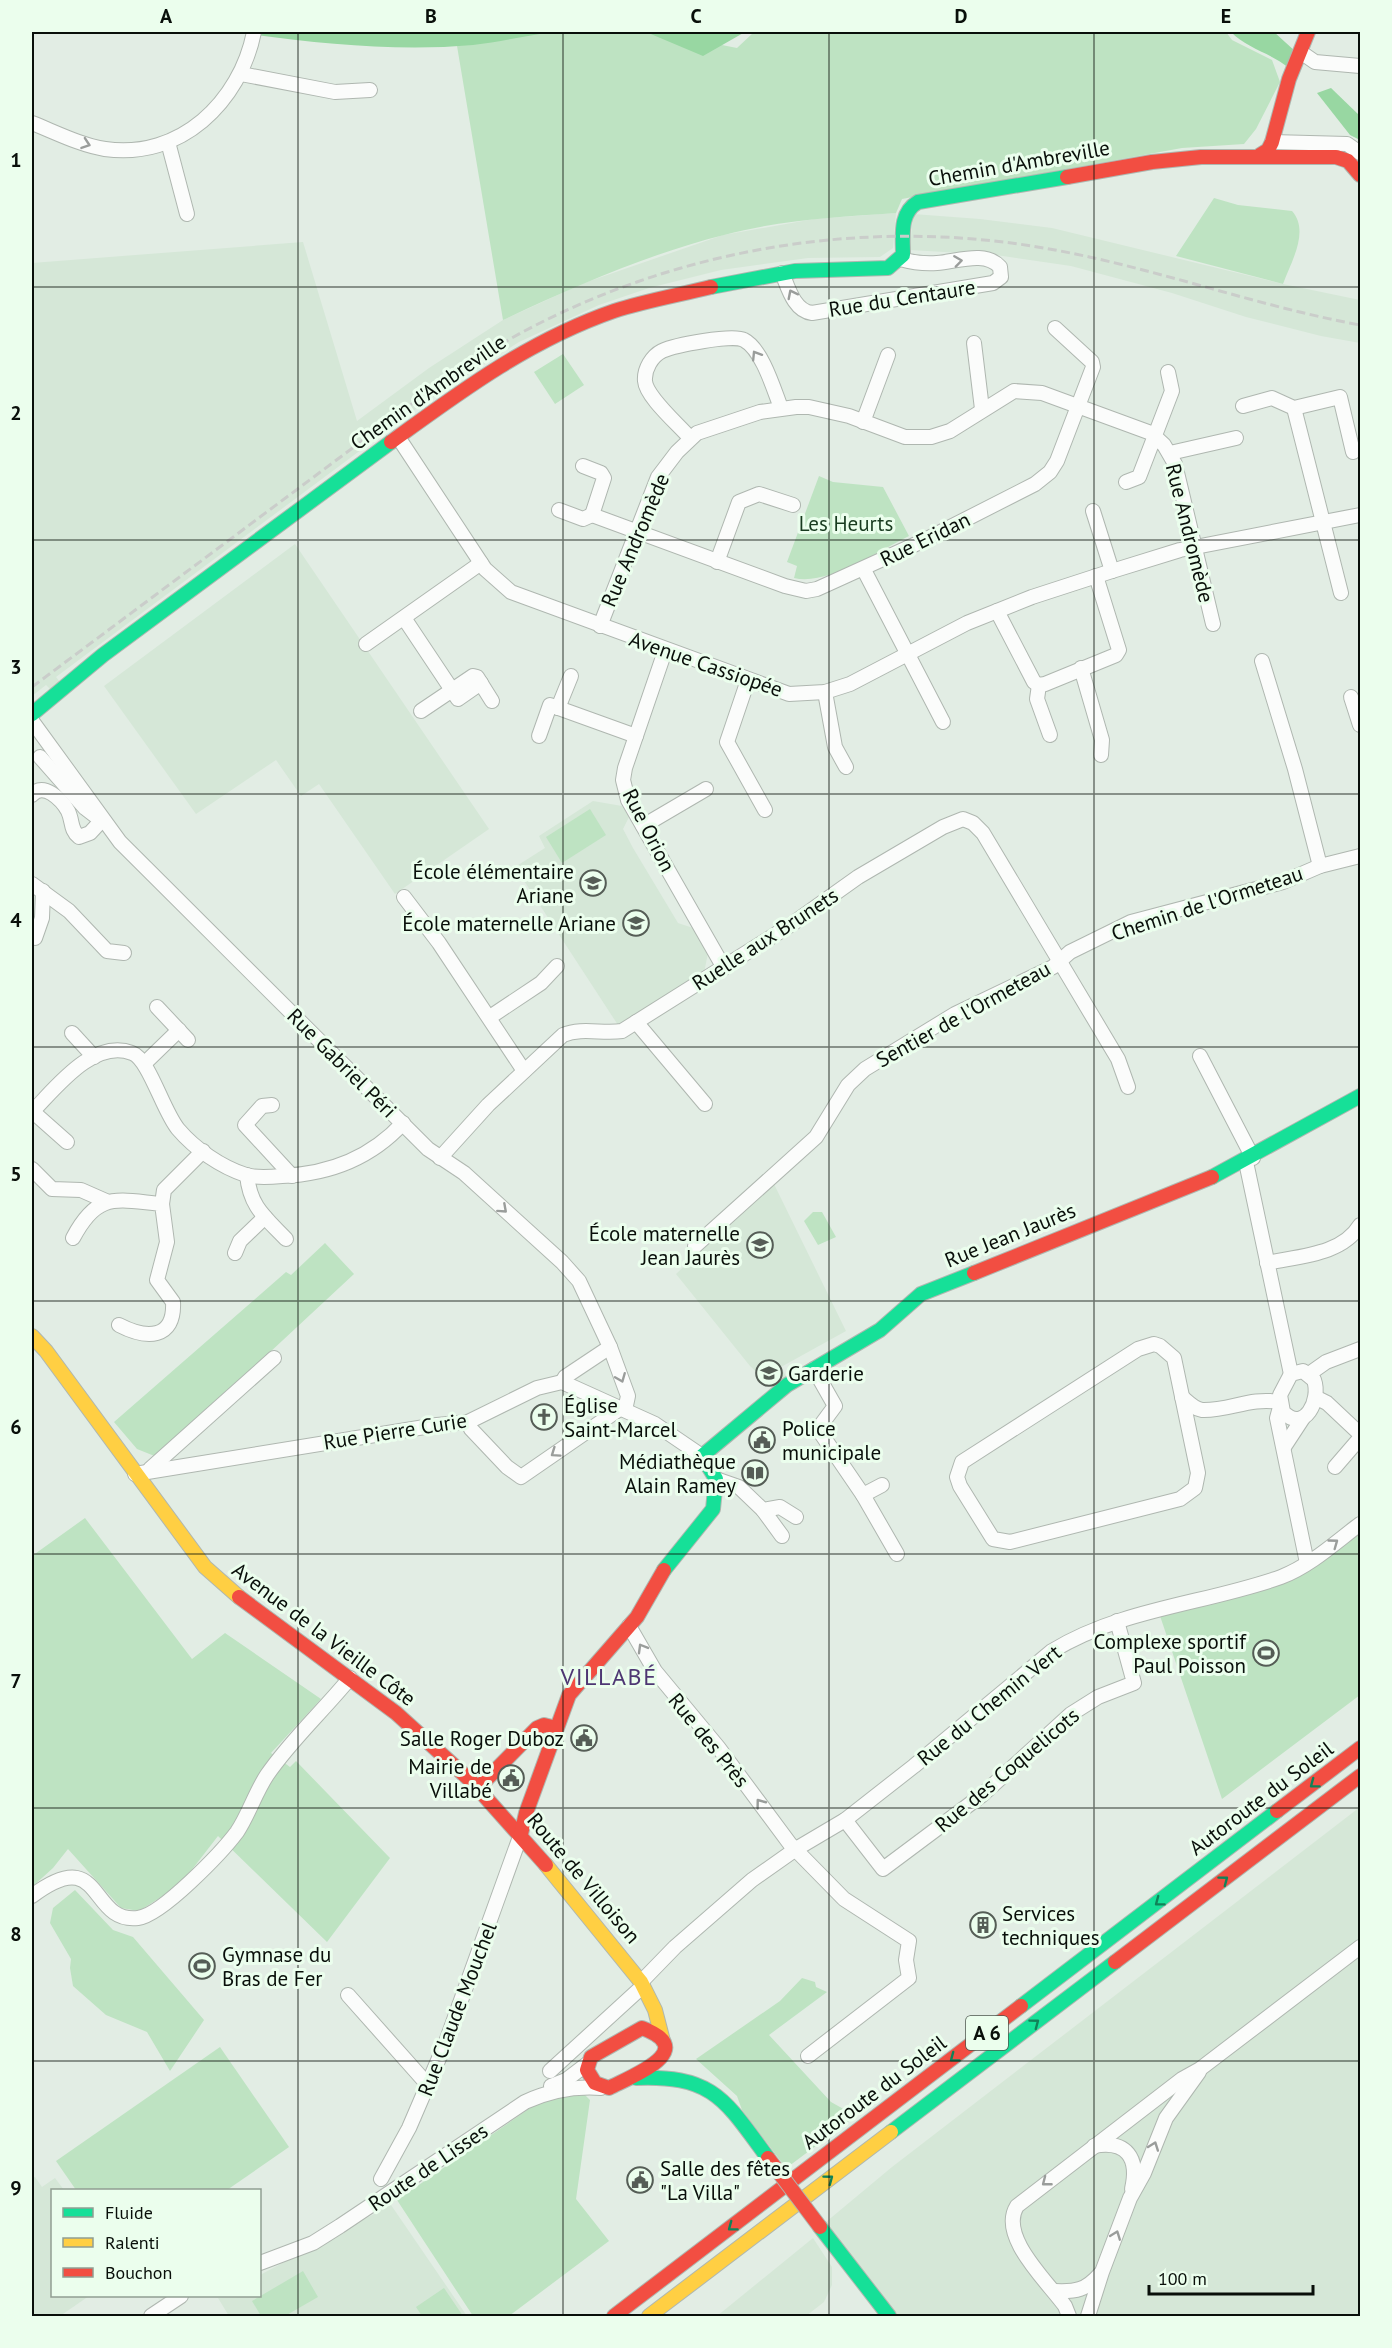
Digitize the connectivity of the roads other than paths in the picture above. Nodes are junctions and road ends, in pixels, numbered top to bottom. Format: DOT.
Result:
graph roads {
  1 [pos="1308,32"];
  2 [pos="253,35"];
  3 [pos="1302,53"];
  4 [pos="1360,66"];
  5 [pos="241,74"];
  6 [pos="370,90"];
  7 [pos="32,123"];
  8 [pos="168,142"];
  9 [pos="1272,142"];
  10 [pos="1360,153"];
  11 [pos="1260,155"];
  12 [pos="1360,175"];
  13 [pos="187,214"];
  14 [pos="900,259"];
  15 [pos="782,273"];
  16 [pos="1055,328"];
  17 [pos="974,344"];
  18 [pos="888,355"];
  19 [pos="1168,372"];
  20 [pos="1078,406"];
  21 [pos="1243,406"];
  22 [pos="781,408"];
  23 [pos="1294,408"];
  24 [pos="982,409"];
  25 [pos="863,422"];
  26 [pos="1155,435"];
  27 [pos="398,437"];
  28 [pos="690,438"];
  29 [pos="1236,438"];
  30 [pos="1353,452"];
  31 [pos="1170,453"];
  32 [pos="582,466"];
  33 [pos="1126,482"];
  34 [pos="793,505"];
  35 [pos="559,510"];
  36 [pos="1093,511"];
  37 [pos="1360,514"];
  38 [pos="592,515"];
  39 [pos="1323,522"];
  40 [pos="635,531"];
  41 [pos="1194,547"];
  42 [pos="717,562"];
  43 [pos="481,563"];
  44 [pos="864,570"];
  45 [pos="1112,570"];
  46 [pos="1096,576"];
  47 [pos="1341,592"];
  48 [pos="997,611"];
  49 [pos="404,618"];
  50 [pos="1213,624"];
  51 [pos="600,626"];
  52 [pos="366,644"];
  53 [pos="665,651"];
  54 [pos="908,655"];
  55 [pos="1262,661"];
  56 [pos="1081,668"];
  57 [pos="570,676"];
  58 [pos="748,680"];
  59 [pos="1039,685"];
  60 [pos="452,689"];
  61 [pos="825,692"];
  62 [pos="1351,697"];
  63 [pos="492,701"];
  64 [pos="558,708"];
  65 [pos="421,711"];
  66 [pos="32,714"];
  67 [pos="32,721"];
  68 [pos="943,722"];
  69 [pos="1360,725"];
  70 [pos="1050,735"];
  71 [pos="539,736"];
  72 [pos="636,736"];
  73 [pos="1101,755"];
  74 [pos="40,757"];
  75 [pos="846,766"];
  76 [pos="706,789"];
  77 [pos="32,795"];
  78 [pos="765,810"];
  79 [pos="102,820"];
  80 [pos="643,826"];
  81 [pos="1360,856"];
  82 [pos="1320,866"];
  83 [pos="37,888"];
  84 [pos="404,897"];
  85 [pos="35,938"];
  86 [pos="124,953"];
  87 [pos="1057,961"];
  88 [pos="557,966"];
  89 [pos="724,968"];
  90 [pos="157,1007"];
  91 [pos="490,1017"];
  92 [pos="636,1022"];
  93 [pos="72,1033"];
  94 [pos="1200,1056"];
  95 [pos="94,1057"];
  96 [pos="145,1063"];
  97 [pos="524,1071"];
  98 [pos="1128,1087"];
  99 [pos="1360,1096"];
  100 [pos="705,1104"];
  101 [pos="272,1105"];
  102 [pos="32,1111"];
  103 [pos="403,1123"];
  104 [pos="67,1142"];
  105 [pos="203,1151"];
  106 [pos="440,1158"];
  107 [pos="1249,1160"];
  108 [pos="32,1169"];
  109 [pos="247,1175"];
  110 [pos="292,1176"];
  111 [pos="106,1201"];
  112 [pos="162,1204"];
  113 [pos="265,1217"];
  114 [pos="1360,1225"];
  115 [pos="73,1238"];
  116 [pos="286,1239"];
  117 [pos="1354,1242"];
  118 [pos="694,1246"];
  119 [pos="235,1253"];
  120 [pos="1267,1263"];
  121 [pos="119,1325"];
  122 [pos="32,1336"];
  123 [pos="610,1347"];
  124 [pos="1360,1349"];
  125 [pos="274,1358"];
  126 [pos="814,1369"];
  127 [pos="1291,1374"];
  128 [pos="1309,1374"];
  129 [pos="562,1382"];
  130 [pos="1182,1397"];
  131 [pos="1317,1398"];
  132 [pos="1279,1405"];
  133 [pos="623,1409"];
  134 [pos="1201,1410"];
  135 [pos="1303,1418"];
  136 [pos="468,1422"];
  137 [pos="1189,1430"];
  138 [pos="1360,1436"];
  139 [pos="1284,1448"];
  140 [pos="702,1456"];
  141 [pos="1335,1467"];
  142 [pos="150,1469"];
  143 [pos="135,1473"];
  144 [pos="716,1479"];
  145 [pos="882,1485"];
  146 [pos="863,1495"];
  147 [pos="763,1510"];
  148 [pos="796,1517"];
  149 [pos="1360,1524"];
  150 [pos="782,1536"];
  151 [pos="897,1554"];
  152 [pos="1307,1563"];
  153 [pos="1117,1621"];
  154 [pos="629,1626"];
  155 [pos="350,1678"];
  156 [pos="556,1728"];
  157 [pos="1360,1748"];
  158 [pos="1360,1776"];
  159 [pos="478,1788"];
  160 [pos="845,1820"];
  161 [pos="521,1834"];
  162 [pos="796,1849"];
  163 [pos="32,1896"];
  164 [pos="1360,1947"];
  165 [pos="1354,1957"];
  166 [pos="642,1984"];
  167 [pos="348,1995"];
  168 [pos="650,2001"];
  169 [pos="642,2028"];
  170 [pos="663,2047"];
  171 [pos="808,2056"];
  172 [pos="587,2064"];
  173 [pos="1200,2069"];
  174 [pos="550,2071"];
  175 [pos="631,2078"];
  176 [pos="698,2082"];
  177 [pos="428,2085"];
  178 [pos="601,2088"];
  179 [pos="1092,2147"];
  180 [pos="381,2180"];
  181 [pos="1130,2199"];
  182 [pos="261,2256"];
  183 [pos="261,2263"];
  184 [pos="1101,2272"];
  185 [pos="1054,2291"];
  186 [pos="165,2297"];
  187 [pos="178,2297"];
  188 [pos="139,2316"];
  189 [pos="151,2316"];
  190 [pos="614,2316"];
  191 [pos="649,2316"];
  192 [pos="890,2316"];
  193 [pos="1069,2316"];
  194 [pos="1088,2316"];
  1 -- 3 [label="main road"];
  2 -- 5 [label="street"];
  3 -- 4 [label="street"];
  3 -- 9 [label="main road"];
  5 -- 6 [label="street"];
  5 -- 8 [label="street"];
  7 -- 8 [label="street, one-way"];
  8 -- 13 [label="street"];
  9 -- 10 [label="street"];
  9 -- 11 [label="main road"];
  11 -- 12 [label="main road, Chemin d'Ambreville"];
  11 -- 14 [label="main road, Chemin d'Ambreville"];
  14 -- 15 [label="main road, Chemin d'Ambreville"];
  14 -- 15 [label="street, Rue du Centaure, one-way"];
  15 -- 27 [label="main road, Chemin d'Ambreville"];
  16 -- 20 [label="street, Rue Eridan"];
  17 -- 24 [label="street"];
  18 -- 25 [label="street"];
  19 -- 26 [label="street"];
  20 -- 24 [label="street, Rue Andromède"];
  20 -- 26 [label="street, Rue Andromède"];
  20 -- 44 [label="street, Rue Eridan"];
  21 -- 23 [label="street"];
  22 -- 25 [label="street, Rue Andromède"];
  22 -- 28 [label="street, Rue Andromède"];
  22 -- 28 [label="street, one-way"];
  23 -- 30 [label="street"];
  23 -- 39 [label="street"];
  24 -- 25 [label="street, Rue Andromède"];
  26 -- 31 [label="street, Rue Andromède"];
  26 -- 33 [label="street"];
  27 -- 43 [label="street, Avenue Cassiopée"];
  27 -- 66 [label="main road, Chemin d'Ambreville"];
  28 -- 40 [label="street, Rue Andromède"];
  29 -- 31 [label="street"];
  31 -- 41 [label="street, Rue Andromède"];
  32 -- 38 [label="street"];
  34 -- 42 [label="street"];
  35 -- 38 [label="street, Rue Eridan"];
  36 -- 45 [label="street"];
  37 -- 39 [label="street, Avenue Cassiopée"];
  38 -- 40 [label="street, Rue Eridan"];
  39 -- 41 [label="street, Avenue Cassiopée"];
  39 -- 47 [label="street"];
  40 -- 42 [label="street, Rue Eridan"];
  40 -- 51 [label="street, Rue Andromède"];
  41 -- 45 [label="street, Avenue Cassiopée"];
  41 -- 50 [label="street, Rue Andromède"];
  42 -- 44 [label="street, Rue Eridan"];
  43 -- 49 [label="street"];
  43 -- 51 [label="street, Avenue Cassiopée"];
  44 -- 54 [label="street"];
  45 -- 46 [label="street, Avenue Cassiopée"];
  46 -- 48 [label="street, Avenue Cassiopée"];
  46 -- 56 [label="street"];
  48 -- 54 [label="street, Avenue Cassiopée"];
  48 -- 59 [label="street"];
  49 -- 52 [label="street"];
  49 -- 60 [label="street"];
  51 -- 53 [label="street, Avenue Cassiopée"];
  53 -- 58 [label="street, Avenue Cassiopée"];
  53 -- 72 [label="street, Rue Orion"];
  54 -- 61 [label="street, Avenue Cassiopée"];
  54 -- 68 [label="street"];
  55 -- 82 [label="street"];
  56 -- 59 [label="street"];
  56 -- 73 [label="street"];
  57 -- 64 [label="street"];
  58 -- 61 [label="street, Avenue Cassiopée"];
  58 -- 78 [label="street"];
  59 -- 70 [label="street"];
  60 -- 63 [label="street"];
  60 -- 65 [label="street"];
  61 -- 75 [label="street"];
  62 -- 69 [label="street"];
  64 -- 71 [label="street"];
  64 -- 72 [label="street"];
  67 -- 79 [label="street, Rue Gabriel Péri"];
  72 -- 80 [label="street, Rue Orion"];
  74 -- 79 [label="street"];
  76 -- 80 [label="street"];
  77 -- 79 [label="street"];
  79 -- 103 [label="street, Rue Gabriel Péri"];
  80 -- 89 [label="street, Rue Orion"];
  81 -- 82 [label="street, Chemin de l'Ormeteau"];
  82 -- 87 [label="street, Chemin de l'Ormeteau"];
  83 -- 85 [label="street"];
  83 -- 86 [label="street"];
  84 -- 91 [label="street"];
  87 -- 89 [label="street, Ruelle aux Brunets"];
  87 -- 98 [label="street"];
  87 -- 118 [label="street, Sentier de l'Ormeteau"];
  88 -- 91 [label="street"];
  89 -- 92 [label="street, Ruelle aux Brunets"];
  90 -- 96 [label="street"];
  91 -- 97 [label="street"];
  92 -- 97 [label="street, Ruelle aux Brunets"];
  92 -- 100 [label="street"];
  93 -- 95 [label="street"];
  94 -- 107 [label="street"];
  95 -- 96 [label="street"];
  95 -- 102 [label="street"];
  96 -- 105 [label="street"];
  97 -- 106 [label="street, Ruelle aux Brunets"];
  99 -- 107 [label="main road, Rue Jean Jaurès"];
  101 -- 110 [label="street"];
  102 -- 104 [label="street"];
  103 -- 106 [label="street, Rue Gabriel Péri"];
  103 -- 110 [label="street"];
  105 -- 109 [label="street"];
  105 -- 112 [label="street"];
  106 -- 123 [label="street, Rue Gabriel Péri, one-way"];
  107 -- 120 [label="street"];
  107 -- 126 [label="main road, Rue Jean Jaurès"];
  108 -- 111 [label="street"];
  109 -- 110 [label="street"];
  109 -- 113 [label="street"];
  111 -- 112 [label="street"];
  111 -- 115 [label="street"];
  112 -- 121 [label="street"];
  113 -- 116 [label="street"];
  113 -- 119 [label="street"];
  114 -- 117 [label="street"];
  117 -- 120 [label="street"];
  120 -- 127 [label="street"];
  122 -- 143 [label="main road, Avenue de la Vieille Côte"];
  123 -- 129 [label="street"];
  123 -- 133 [label="street, Rue Gabriel Péri, one-way"];
  124 -- 128 [label="street"];
  125 -- 142 [label="street"];
  126 -- 140 [label="main road, Rue Jean Jaurès"];
  126 -- 146 [label="street"];
  127 -- 128 [label="street"];
  127 -- 132 [label="street"];
  128 -- 131 [label="street"];
  129 -- 133 [label="street"];
  129 -- 136 [label="street, Rue Pierre Curie"];
  130 -- 134 [label="street"];
  130 -- 137 [label="street"];
  130 -- 137 [label="street"];
  131 -- 135 [label="street"];
  131 -- 138 [label="street"];
  132 -- 134 [label="street"];
  132 -- 135 [label="street"];
  132 -- 139 [label="street"];
  133 -- 136 [label="street, one-way"];
  133 -- 140 [label="street"];
  134 -- 137 [label="street"];
  135 -- 139 [label="street"];
  136 -- 142 [label="street, Rue Pierre Curie"];
  138 -- 141 [label="street"];
  139 -- 152 [label="street"];
  140 -- 144 [label="main road"];
  142 -- 143 [label="street, Rue Pierre Curie"];
  143 -- 155 [label="main road, Avenue de la Vieille Côte"];
  144 -- 147 [label="street"];
  144 -- 154 [label="main road"];
  145 -- 146 [label="street"];
  146 -- 151 [label="street"];
  147 -- 148 [label="street"];
  147 -- 150 [label="street"];
  152 -- 149 [label="street, Rue du Chemin Vert, one-way"];
  152 -- 153 [label="street, Rue du Chemin Vert"];
  153 -- 160 [label="street, Rue du Chemin Vert"];
  153 -- 160 [label="street, Rue des Coquelicots"];
  154 -- 156 [label="main road"];
  162 -- 154 [label="street, Rue des Près, one-way"];
  155 -- 159 [label="main road, Avenue de la Vieille Côte"];
  155 -- 163 [label="street"];
  156 -- 159 [label="main road"];
  156 -- 161 [label="main road"];
  157 -- 190 [label="main road, Autoroute du Soleil / A 6, one-way"];
  191 -- 158 [label="main road, Autoroute du Soleil / A 6, one-way"];
  159 -- 161 [label="main road, Route de Villoison"];
  160 -- 162 [label="street, Rue du Chemin Vert"];
  161 -- 166 [label="main road, Route de Villoison"];
  161 -- 177 [label="street, Rue Claude Mouchel"];
  162 -- 166 [label="street, Rue du Chemin Vert"];
  162 -- 171 [label="street, Rue des Près"];
  164 -- 165 [label="street"];
  165 -- 173 [label="street"];
  166 -- 168 [label="main road, Route de Villoison"];
  166 -- 174 [label="street, Rue du Chemin Vert"];
  167 -- 177 [label="street"];
  168 -- 169 [label="main road"];
  168 -- 170 [label="main road, Route de Villoison"];
  169 -- 170 [label="main road"];
  169 -- 172 [label="main road"];
  170 -- 175 [label="main road"];
  170 -- 176 [label="main road, Route de Villoison"];
  172 -- 178 [label="main road"];
  172 -- 182 [label="street, Route de Lisses"];
  173 -- 179 [label="street"];
  181 -- 173 [label="street, one-way"];
  175 -- 176 [label="main road, Route de Villoison"];
  175 -- 178 [label="main road"];
  176 -- 192 [label="main road, Route de Villoison, bridge"];
  177 -- 180 [label="street, Rue Claude Mouchel"];
  178 -- 183 [label="street, Route de Lisses"];
  179 -- 181 [label="street"];
  179 -- 185 [label="street, one-way"];
  184 -- 181 [label="street, one-way"];
  184 -- 185 [label="street"];
  184 -- 194 [label="street"];
  185 -- 193 [label="street"];
  186 -- 188 [label="street"];
  187 -- 189 [label="street"];
}
